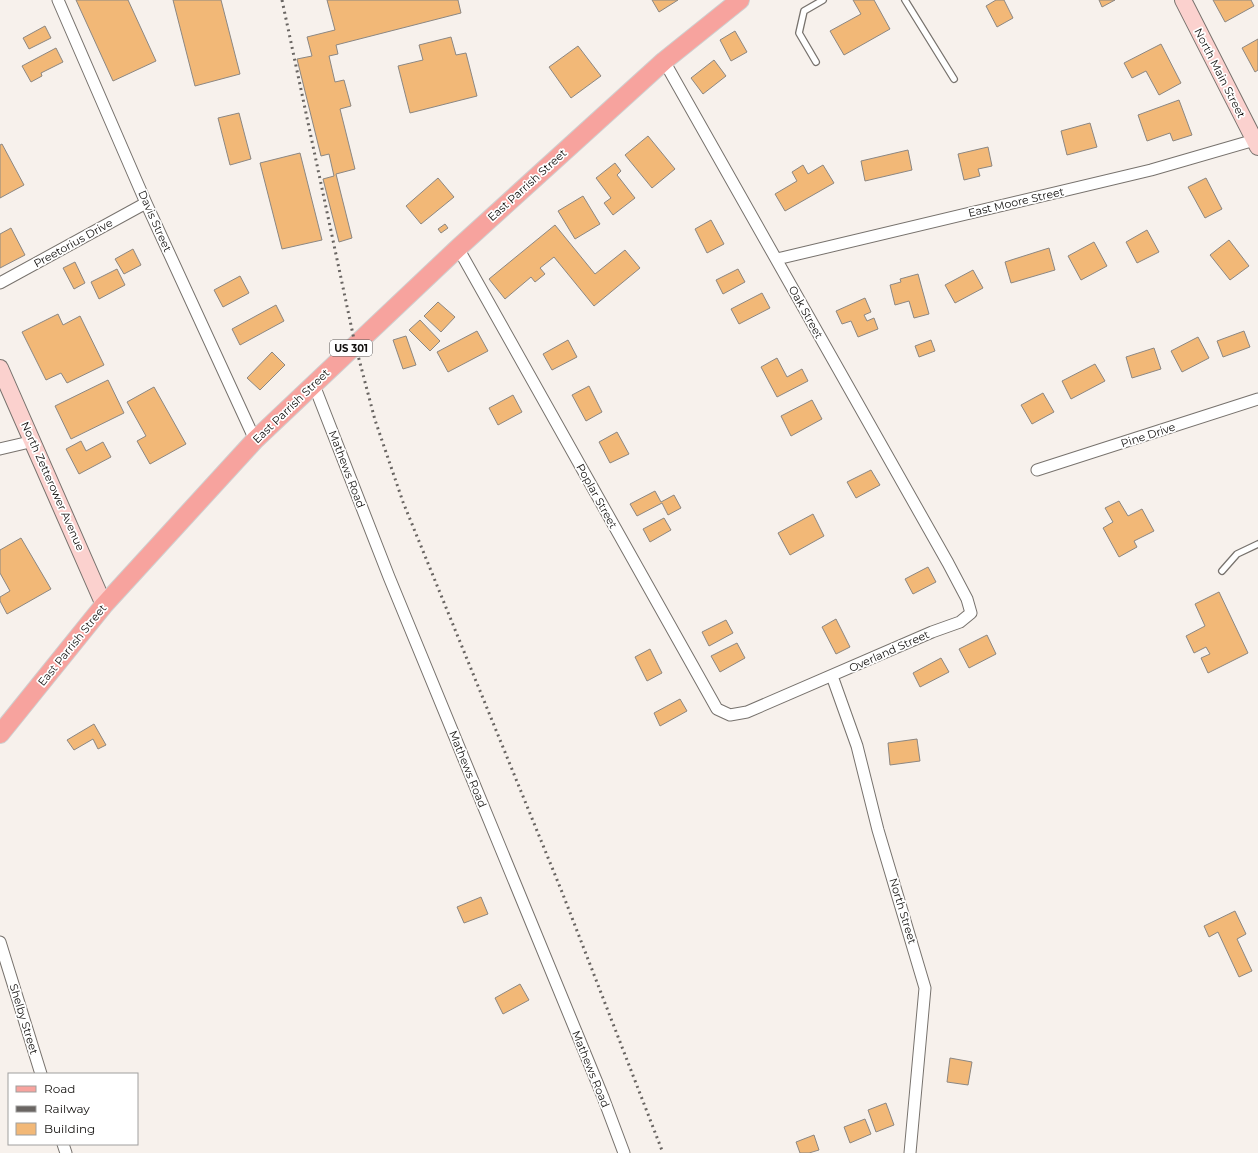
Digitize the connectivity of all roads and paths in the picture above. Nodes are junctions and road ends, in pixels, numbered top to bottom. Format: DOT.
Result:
graph roads {
  1 [pos="58,0"];
  2 [pos="740,0"];
  3 [pos="823,0"];
  4 [pos="905,0"];
  5 [pos="1183,0"];
  6 [pos="664,61"];
  7 [pos="816,62"];
  8 [pos="954,79"];
  9 [pos="1257,142"];
  10 [pos="146,203"];
  11 [pos="458,248"];
  12 [pos="777,259"];
  13 [pos="0,283"];
  14 [pos="0,368"];
  15 [pos="314,385"];
  16 [pos="1258,399"];
  17 [pos="255,440"];
  18 [pos="34,441"];
  19 [pos="0,449"];
  20 [pos="1037,470"];
  21 [pos="1258,544"];
  22 [pos="948,563"];
  23 [pos="1222,571"];
  24 [pos="104,605"];
  25 [pos="832,676"];
  26 [pos="755,709"];
  27 [pos="0,734"];
  28 [pos="0,942"];
  29 [pos="41,1073"];
  30 [pos="624,1153"];
  31 [pos="910,1153"];
  1 -- 10 [label="street, Davis Street"];
  2 -- 6 [label="main road, East Parrish Street / US 301"];
  3 -- 7 [label="lane"];
  4 -- 8 [label="lane"];
  5 -- 9 [label="street, North Main Street"];
  6 -- 11 [label="main road, East Parrish Street / US 301"];
  6 -- 12 [label="street, Oak Street"];
  9 -- 12 [label="street, East Moore Street"];
  10 -- 13 [label="street, Preetorius Drive"];
  10 -- 17 [label="street, Davis Street"];
  11 -- 15 [label="main road, East Parrish Street / US 301"];
  11 -- 26 [label="street, Poplar Street"];
  12 -- 22 [label="street, Oak Street"];
  14 -- 18 [label="street, North Zetterower Avenue"];
  15 -- 17 [label="main road, East Parrish Street / US 301"];
  15 -- 30 [label="street, Mathews Road"];
  16 -- 20 [label="street, Pine Drive"];
  17 -- 24 [label="main road, East Parrish Street / US 301"];
  18 -- 19 [label="street"];
  18 -- 24 [label="street, North Zetterower Avenue"];
  21 -- 23 [label="lane"];
  22 -- 25 [label="street, Overland Street"];
  24 -- 27 [label="main road, East Parrish Street / US 301"];
  25 -- 26 [label="street, Overland Street"];
  25 -- 31 [label="street, North Street"];
  28 -- 29 [label="street, Shelby Street"];
}
